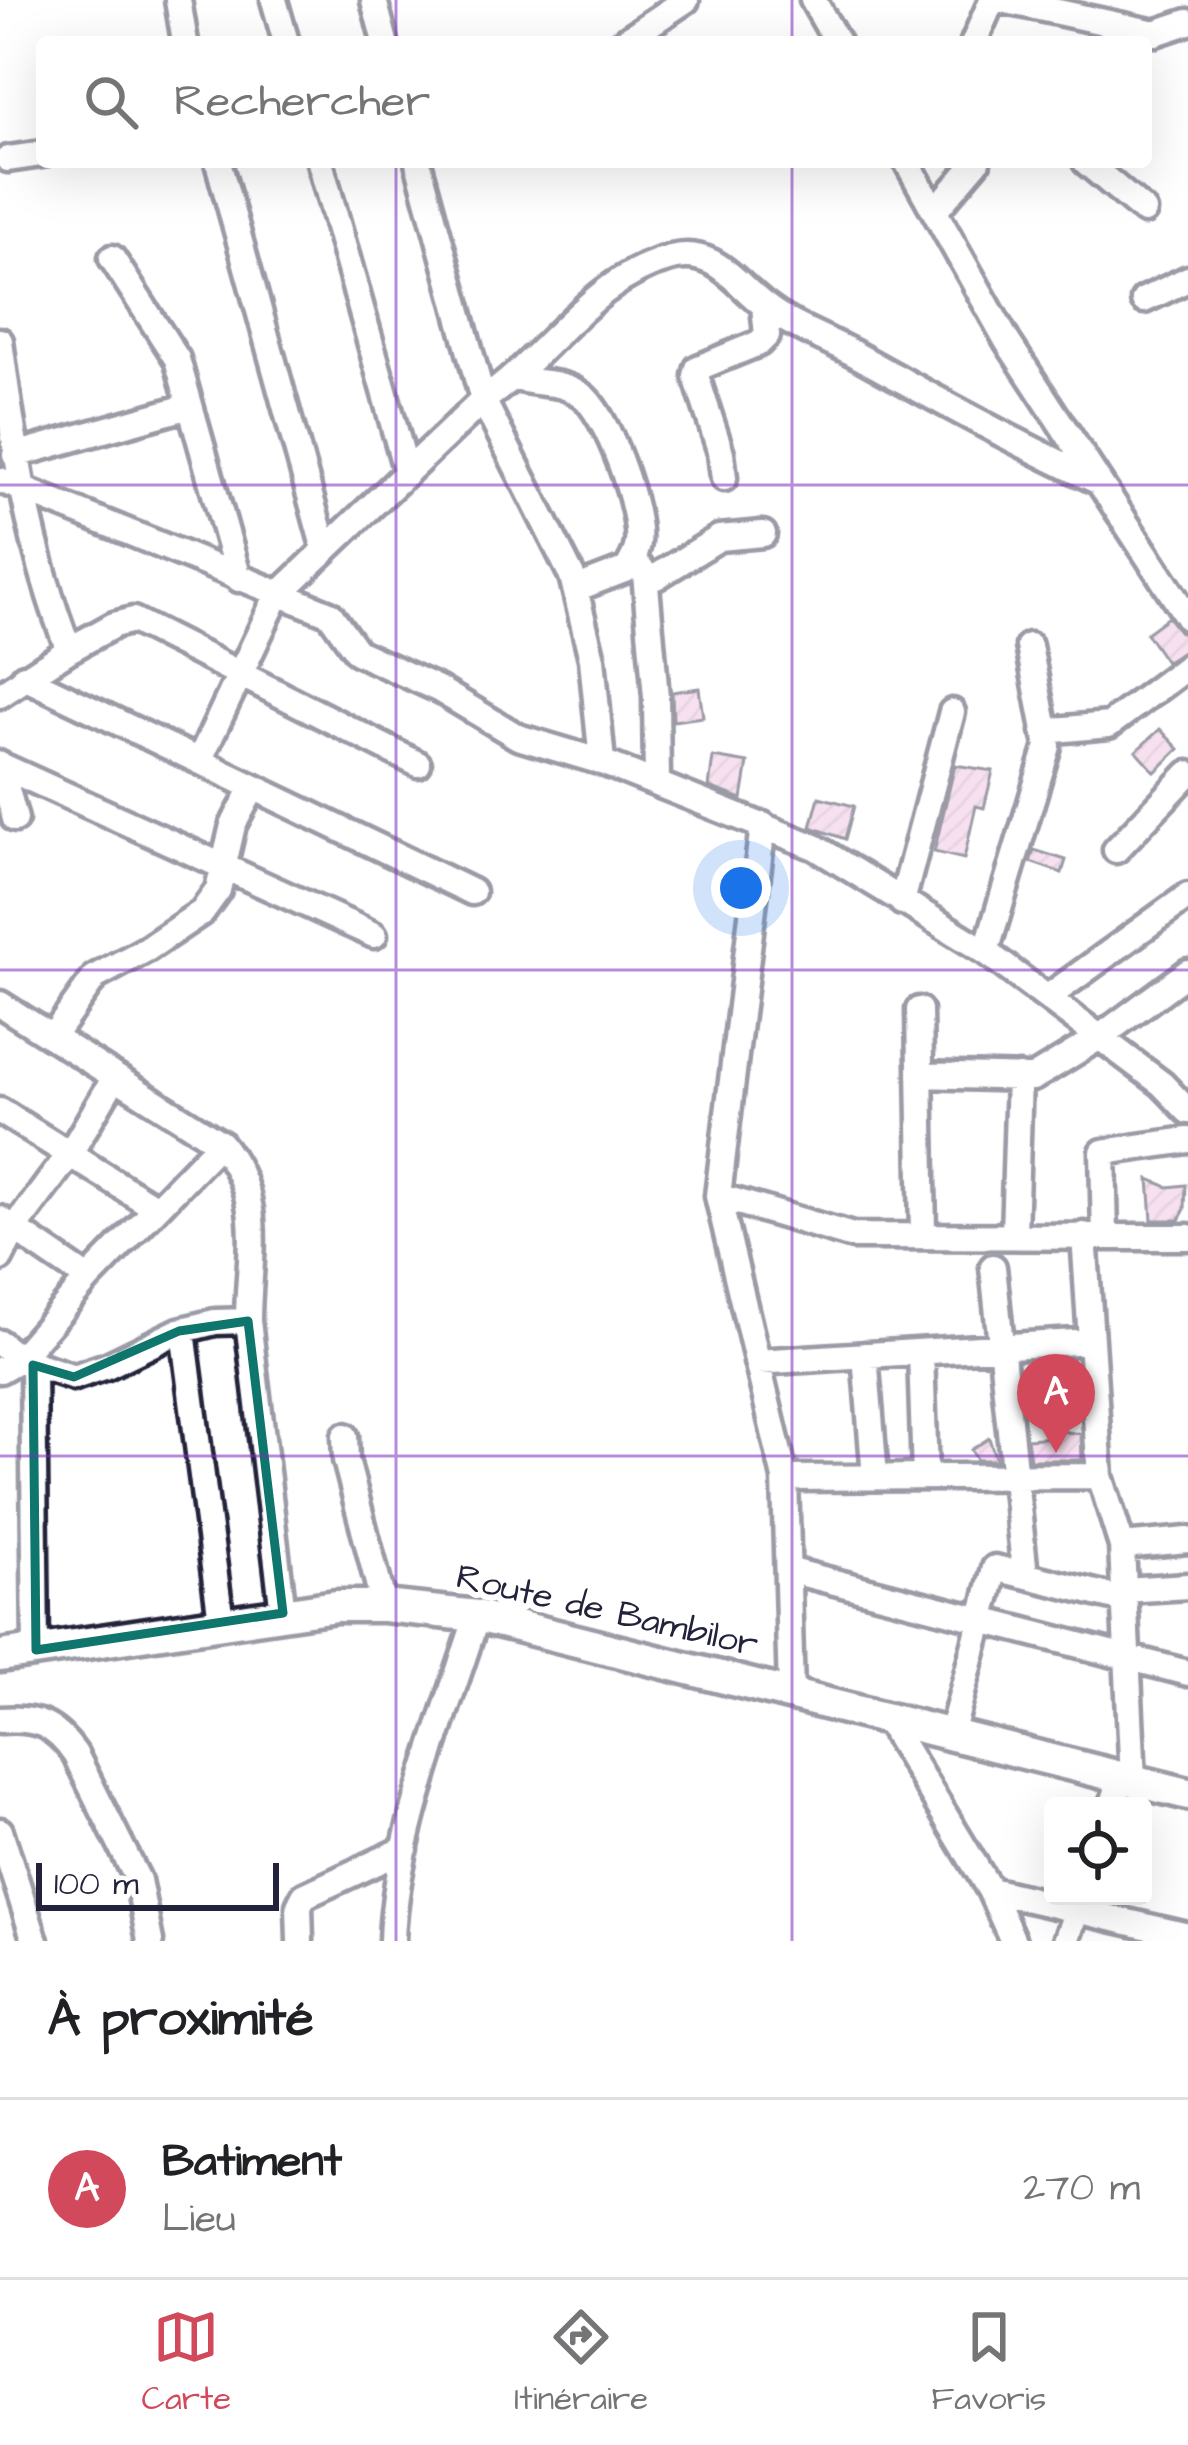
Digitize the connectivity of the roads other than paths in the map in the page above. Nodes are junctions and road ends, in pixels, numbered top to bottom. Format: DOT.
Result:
graph roads {
  1 [pos="178,0"];
  2 [pos="274,0"];
  3 [pos="374,0"];
  4 [pos="686,0"];
  5 [pos="813,0"];
  6 [pos="992,0"];
  7 [pos="1002,0"];
  8 [pos="1040,5"];
  9 [pos="1097,22"];
  10 [pos="1188,22"];
  11 [pos="1155,33"];
  12 [pos="184,36"];
  13 [pos="284,36"];
  14 [pos="384,36"];
  15 [pos="632,36"];
  16 [pos="834,36"];
  17 [pos="977,36"];
  18 [pos="1084,36"];
  19 [pos="1188,47"];
  20 [pos="36,155"];
  21 [pos="8,159"];
  22 [pos="220,168"];
  23 [pos="322,168"];
  24 [pos="420,168"];
  25 [pos="971,168"];
  26 [pos="1093,168"];
  27 [pos="917,169"];
  28 [pos="935,211"];
  29 [pos="1144,211"];
  30 [pos="112,258"];
  31 [pos="1188,279"];
  32 [pos="1144,300"];
  33 [pos="764,306"];
  34 [pos="0,341"];
  35 [pos="516,379"];
  36 [pos="483,400"];
  37 [pos="190,406"];
  38 [pos="15,455"];
  39 [pos="407,472"];
  40 [pos="724,478"];
  41 [pos="1097,481"];
  42 [pos="11,495"];
  43 [pos="763,534"];
  44 [pos="325,550"];
  45 [pos="639,566"];
  46 [pos="239,579"];
  47 [pos="575,589"];
  48 [pos="277,596"];
  49 [pos="1187,614"];
  50 [pos="1029,646"];
  51 [pos="69,650"];
  52 [pos="1188,665"];
  53 [pos="243,675"];
  54 [pos="24,677"];
  55 [pos="0,695"];
  56 [pos="952,712"];
  57 [pos="1044,731"];
  58 [pos="200,761"];
  59 [pos="602,761"];
  60 [pos="0,764"];
  61 [pos="418,764"];
  62 [pos="1188,774"];
  63 [pos="657,783"];
  64 [pos="253,788"];
  65 [pos="15,819"];
  66 [pos="763,825"];
  67 [pos="1116,850"];
  68 [pos="226,868"];
  69 [pos="472,892"];
  70 [pos="1188,896"];
  71 [pos="902,902"];
  72 [pos="374,935"];
  73 [pos="986,952"];
  74 [pos="1188,972"];
  75 [pos="1048,998"];
  76 [pos="0,1004"];
  77 [pos="919,1010"];
  78 [pos="53,1036"];
  79 [pos="1100,1037"];
  80 [pos="920,1075"];
  81 [pos="115,1077"];
  82 [pos="1019,1077"];
  83 [pos="0,1111"];
  84 [pos="1188,1111"];
  85 [pos="1188,1140"];
  86 [pos="220,1143"];
  87 [pos="69,1155"];
  88 [pos="718,1196"];
  89 [pos="156,1208"];
  90 [pos="7,1223"];
  91 [pos="1014,1234"];
  92 [pos="922,1235"];
  93 [pos="1095,1235"];
  94 [pos="1188,1237"];
  95 [pos="0,1258"];
  96 [pos="993,1267"];
  97 [pos="88,1279"];
  98 [pos="248,1321"];
  99 [pos="183,1331"];
  100 [pos="1091,1341"];
  101 [pos="1001,1347"];
  102 [pos="921,1352"];
  103 [pos="865,1355"];
  104 [pos="13,1359"];
  105 [pos="757,1362"];
  106 [pos="345,1436"];
  107 [pos="1015,1476"];
  108 [pos="1100,1476"];
  109 [pos="875,1477"];
  110 [pos="925,1477"];
  111 [pos="784,1478"];
  112 [pos="1188,1540"];
  113 [pos="1122,1546"];
  114 [pos="788,1570"];
  115 [pos="1025,1575"];
  116 [pos="1188,1586"];
  117 [pos="1124,1595"];
  118 [pos="384,1606"];
  119 [pos="283,1613"];
  120 [pos="477,1616"];
  121 [pos="981,1620"];
  122 [pos="221,1621"];
  123 [pos="36,1650"];
  124 [pos="0,1656"];
  125 [pos="1127,1657"];
  126 [pos="1188,1673"];
  127 [pos="791,1694"];
  128 [pos="886,1718"];
  129 [pos="0,1720"];
  130 [pos="951,1735"];
  131 [pos="1122,1788"];
  132 [pos="1188,1794"];
  133 [pos="0,1831"];
  134 [pos="405,1849"];
  135 [pos="990,1890"];
  136 [pos="1044,1898"];
  137 [pos="1078,1905"];
  138 [pos="1086,1905"];
  139 [pos="1188,1936"];
  140 [pos="35,1941"];
  141 [pos="150,1941"];
  142 [pos="300,1941"];
  143 [pos="392,1941"];
  144 [pos="1013,1941"];
  145 [pos="1066,1941"];
  1 -- 12 [label="street"];
  2 -- 13 [label="street"];
  3 -- 14 [label="street"];
  4 -- 15 [label="street"];
  5 -- 16 [label="street"];
  6 -- 17 [label="street"];
  7 -- 8 [label="street"];
  8 -- 9 [label="street"];
  9 -- 11 [label="street"];
  9 -- 18 [label="street"];
  10 -- 11 [label="street"];
  11 -- 19 [label="street"];
  20 -- 21 [label="street"];
  22 -- 44 [label="street"];
  23 -- 39 [label="street"];
  24 -- 36 [label="street"];
  25 -- 28 [label="street"];
  26 -- 29 [label="street"];
  27 -- 28 [label="street"];
  28 -- 41 [label="street"];
  30 -- 37 [label="street"];
  31 -- 32 [label="street"];
  33 -- 35 [label="street"];
  33 -- 40 [label="street"];
  33 -- 41 [label="street"];
  34 -- 38 [label="street"];
  35 -- 36 [label="street"];
  35 -- 45 [label="street"];
  36 -- 39 [label="street"];
  36 -- 47 [label="street"];
  37 -- 38 [label="street"];
  37 -- 46 [label="street"];
  38 -- 42 [label="street"];
  39 -- 44 [label="street"];
  41 -- 49 [label="street"];
  42 -- 46 [label="street"];
  42 -- 51 [label="street"];
  43 -- 45 [label="street"];
  44 -- 48 [label="street"];
  45 -- 47 [label="street"];
  45 -- 63 [label="street"];
  46 -- 48 [label="street"];
  47 -- 59 [label="street"];
  48 -- 53 [label="street"];
  48 -- 59 [label="street"];
  50 -- 57 [label="street"];
  51 -- 53 [label="street"];
  51 -- 54 [label="street"];
  52 -- 57 [label="street"];
  53 -- 58 [label="street"];
  53 -- 61 [label="street"];
  54 -- 55 [label="street"];
  54 -- 58 [label="street"];
  56 -- 71 [label="street"];
  57 -- 73 [label="street"];
  58 -- 64 [label="street"];
  59 -- 63 [label="street"];
  60 -- 65 [label="street"];
  60 -- 68 [label="street"];
  62 -- 67 [label="street"];
  63 -- 66 [label="street"];
  64 -- 68 [label="street"];
  64 -- 69 [label="street"];
  66 -- 71 [label="street"];
  66 -- 88 [label="street"];
  68 -- 72 [label="street"];
  68 -- 78 [label="street"];
  70 -- 75 [label="street"];
  71 -- 73 [label="street"];
  73 -- 75 [label="street"];
  74 -- 79 [label="street"];
  75 -- 79 [label="street"];
  76 -- 78 [label="street"];
  77 -- 80 [label="street"];
  78 -- 81 [label="street"];
  79 -- 82 [label="street"];
  79 -- 84 [label="street"];
  80 -- 82 [label="street"];
  80 -- 92 [label="street"];
  81 -- 86 [label="street"];
  81 -- 87 [label="street"];
  82 -- 91 [label="street"];
  83 -- 87 [label="street"];
  85 -- 93 [label="street"];
  86 -- 89 [label="street"];
  86 -- 98 [label="street"];
  87 -- 89 [label="street"];
  87 -- 90 [label="street"];
  88 -- 92 [label="street"];
  88 -- 105 [label="street"];
  89 -- 97 [label="street"];
  90 -- 95 [label="street"];
  90 -- 97 [label="street"];
  91 -- 92 [label="street"];
  91 -- 93 [label="street"];
  93 -- 94 [label="street"];
  93 -- 100 [label="street"];
  96 -- 101 [label="street"];
  97 -- 104 [label="street"];
  98 -- 99 [label="street"];
  98 -- 119 [label="street"];
  99 -- 104 [label="street"];
  99 -- 122 [label="street"];
  100 -- 101 [label="street"];
  100 -- 108 [label="street"];
  101 -- 102 [label="street"];
  101 -- 107 [label="street"];
  102 -- 103 [label="street"];
  102 -- 110 [label="street"];
  103 -- 105 [label="street"];
  103 -- 109 [label="street"];
  104 -- 123 [label="street"];
  105 -- 111 [label="street"];
  106 -- 118 [label="street"];
  107 -- 108 [label="street"];
  107 -- 110 [label="street"];
  107 -- 115 [label="street"];
  108 -- 113 [label="street"];
  109 -- 110 [label="street"];
  109 -- 111 [label="street"];
  111 -- 114 [label="street"];
  112 -- 113 [label="street"];
  113 -- 117 [label="street"];
  114 -- 121 [label="street"];
  114 -- 127 [label="street"];
  115 -- 117 [label="street"];
  115 -- 121 [label="street"];
  116 -- 117 [label="street"];
  117 -- 125 [label="street"];
  118 -- 119 [label="main road, Route de Bambilor"];
  118 -- 120 [label="main road, Route de Bambilor"];
  119 -- 122 [label="main road, Route de Bambilor"];
  120 -- 127 [label="main road, Route de Bambilor"];
  120 -- 134 [label="street"];
  121 -- 125 [label="street"];
  121 -- 130 [label="street"];
  122 -- 123 [label="main road, Route de Bambilor"];
  123 -- 124 [label="main road, Route de Bambilor"];
  125 -- 126 [label="street"];
  125 -- 131 [label="street"];
  127 -- 128 [label="main road, Route de Bambilor"];
  128 -- 130 [label="main road, Route de Bambilor"];
  128 -- 135 [label="street"];
  129 -- 141 [label="street"];
  130 -- 131 [label="main road, Route de Bambilor"];
  131 -- 132 [label="main road, Route de Bambilor"];
  133 -- 140 [label="street"];
  134 -- 142 [label="street"];
  134 -- 143 [label="street"];
  135 -- 136 [label="street"];
  135 -- 144 [label="street"];
  137 -- 145 [label="street"];
  138 -- 139 [label="street"];
}
